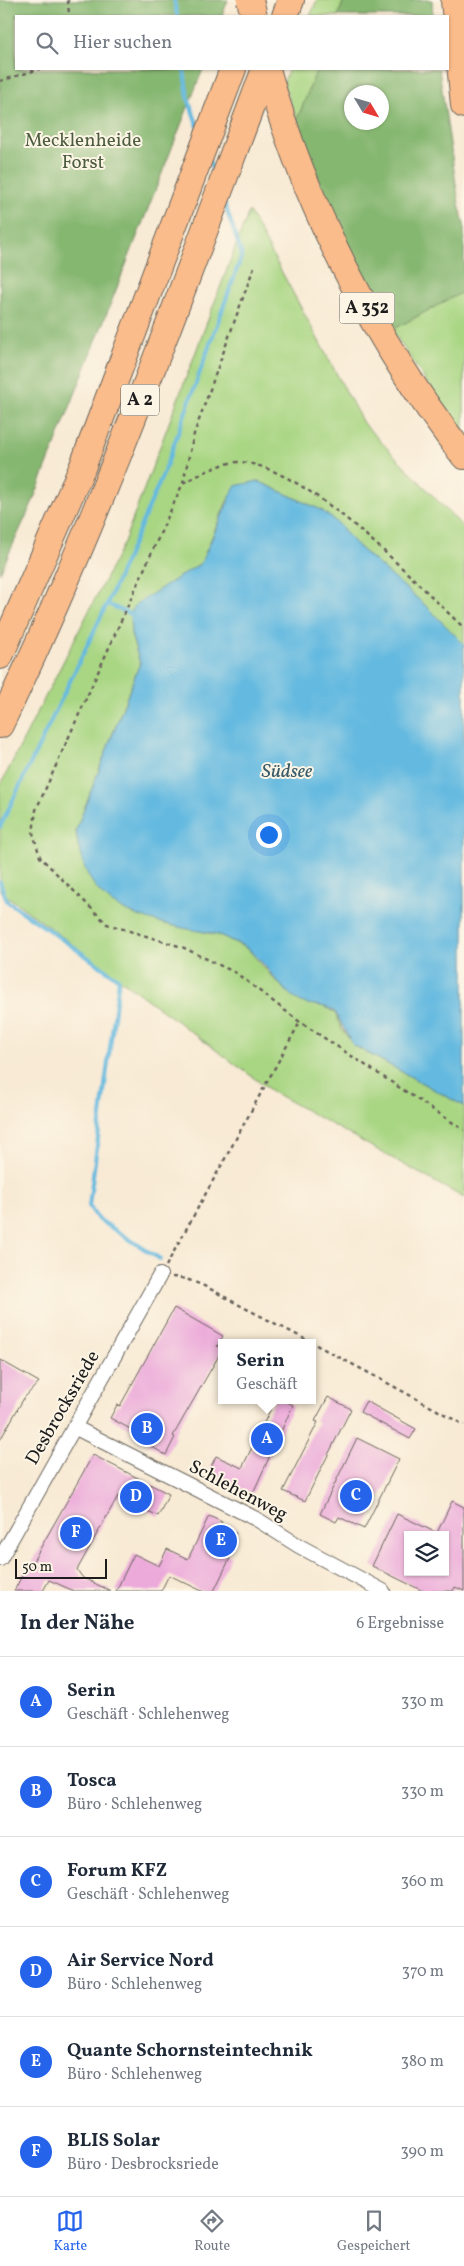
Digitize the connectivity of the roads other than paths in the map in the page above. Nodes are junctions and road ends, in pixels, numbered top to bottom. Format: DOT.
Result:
graph roads {
  1 [pos="250,0"];
  2 [pos="259,0"];
  3 [pos="291,0"];
  4 [pos="454,0"];
  5 [pos="254,15"];
  6 [pos="254,15"];
  7 [pos="285,15"];
  8 [pos="233,70"];
  9 [pos="266,70"];
  10 [pos="266,70"];
  11 [pos="464,105"];
  12 [pos="464,456"];
  13 [pos="0,656"];
  14 [pos="0,726"];
  15 [pos="160,1275"];
  16 [pos="74,1427"];
  17 [pos="0,1559"];
  18 [pos="384,1591"];
  1 -- 5 [label="highway, bridge"];
  2 -- 6 [label="highway"];
  3 -- 7 [label="highway"];
  4 -- 11 [label="highway"];
  8 -- 13 [label="highway, A 2"];
  9 -- 12 [label="highway, A 352"];
  10 -- 14 [label="highway, A 2"];
  15 -- 16 [label="street, Desbrocksriede"];
  16 -- 17 [label="street, Desbrocksriede"];
  16 -- 18 [label="street, Schlehenweg"];
}
